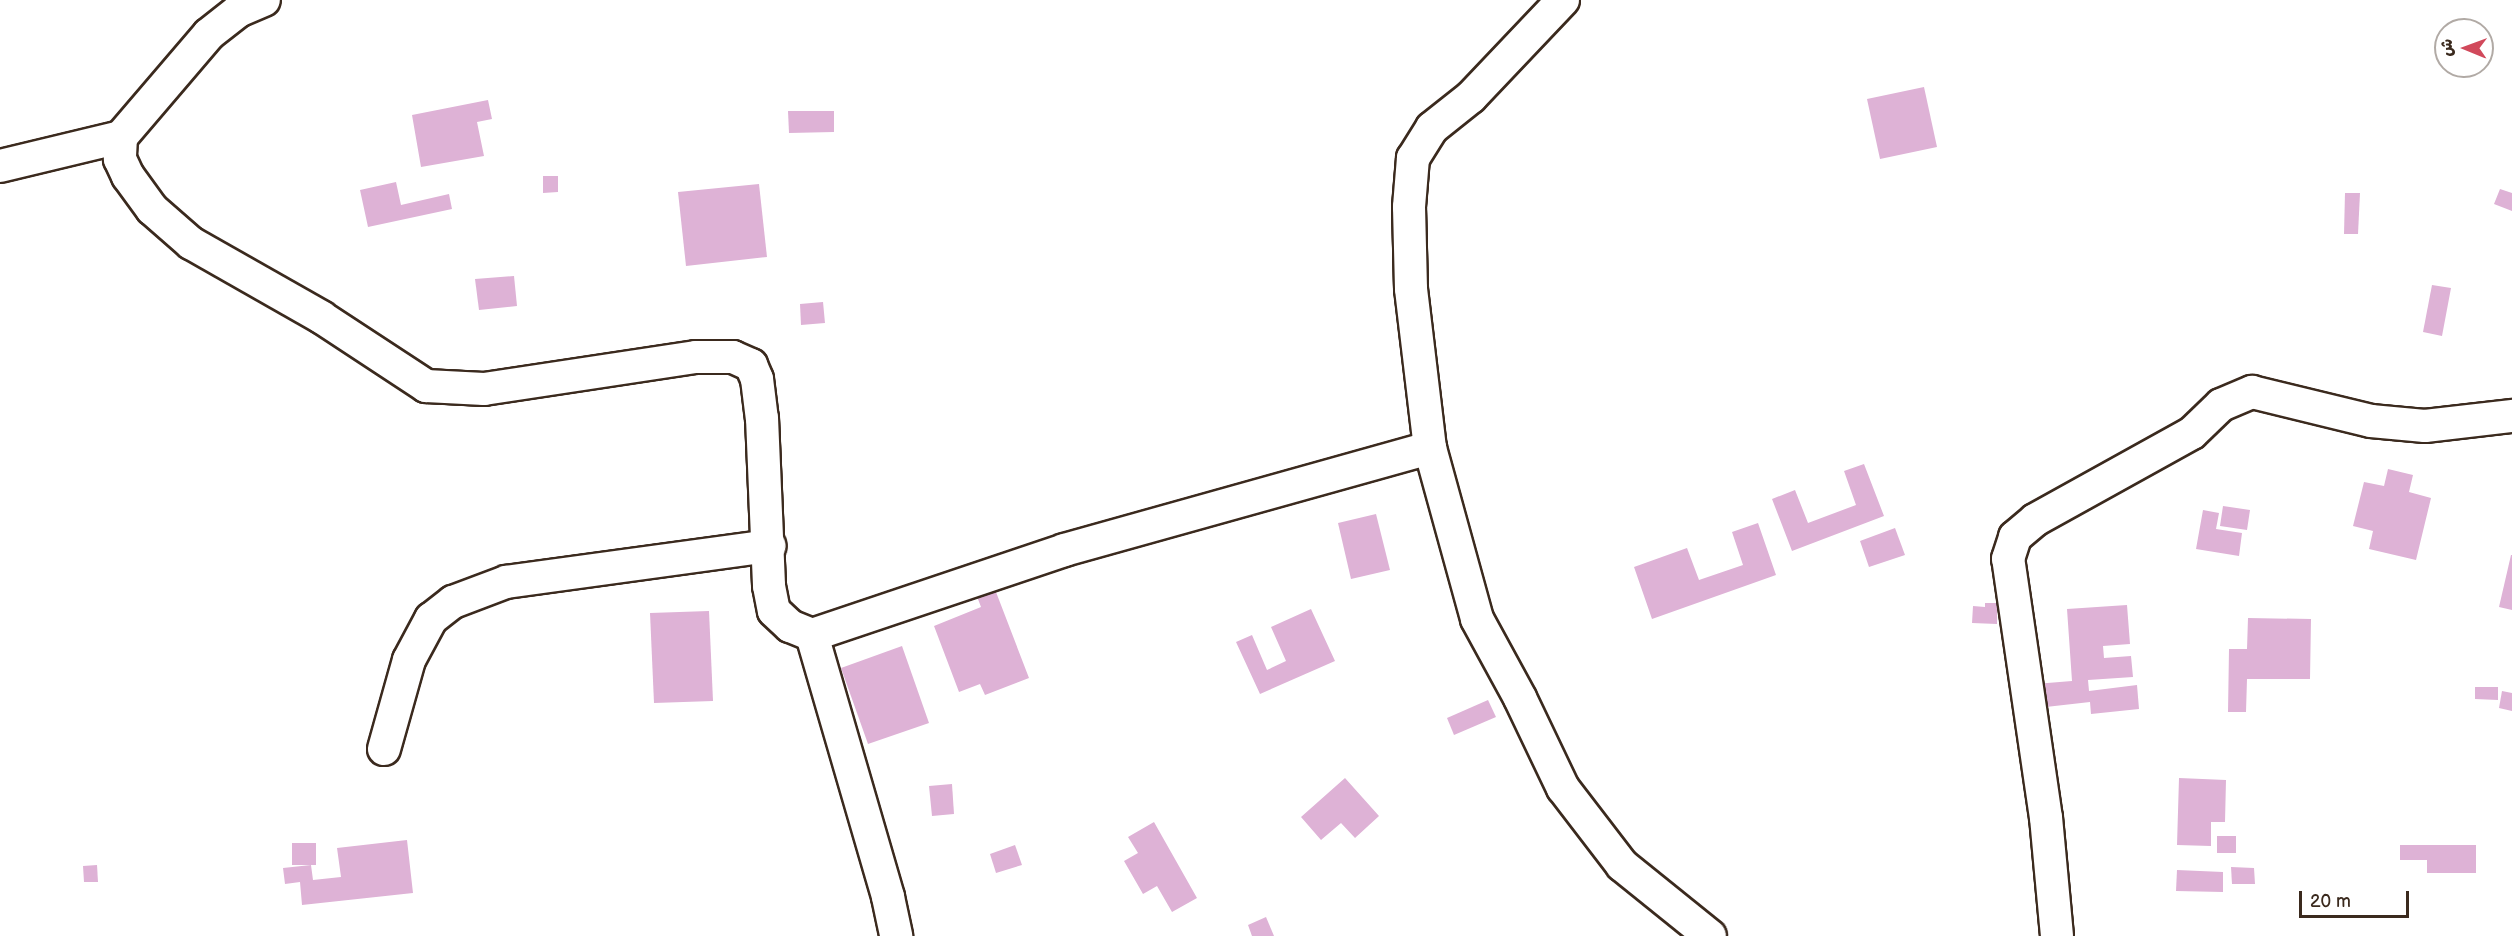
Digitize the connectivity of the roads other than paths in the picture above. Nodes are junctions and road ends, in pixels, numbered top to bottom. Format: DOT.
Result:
graph roads {
  1 [pos="264,0"];
  2 [pos="1563,0"];
  3 [pos="121,137"];
  4 [pos="0,166"];
  5 [pos="2512,416"];
  6 [pos="1430,448"];
  7 [pos="770,546"];
  8 [pos="812,635"];
  9 [pos="384,749"];
  10 [pos="896,936"];
  11 [pos="1710,936"];
  12 [pos="2057,936"];
  1 -- 3 [label="street"];
  2 -- 6 [label="street"];
  3 -- 4 [label="street"];
  3 -- 7 [label="street"];
  5 -- 12 [label="street"];
  6 -- 8 [label="street"];
  6 -- 11 [label="street"];
  7 -- 8 [label="street"];
  7 -- 9 [label="street"];
  8 -- 10 [label="street"];
}
